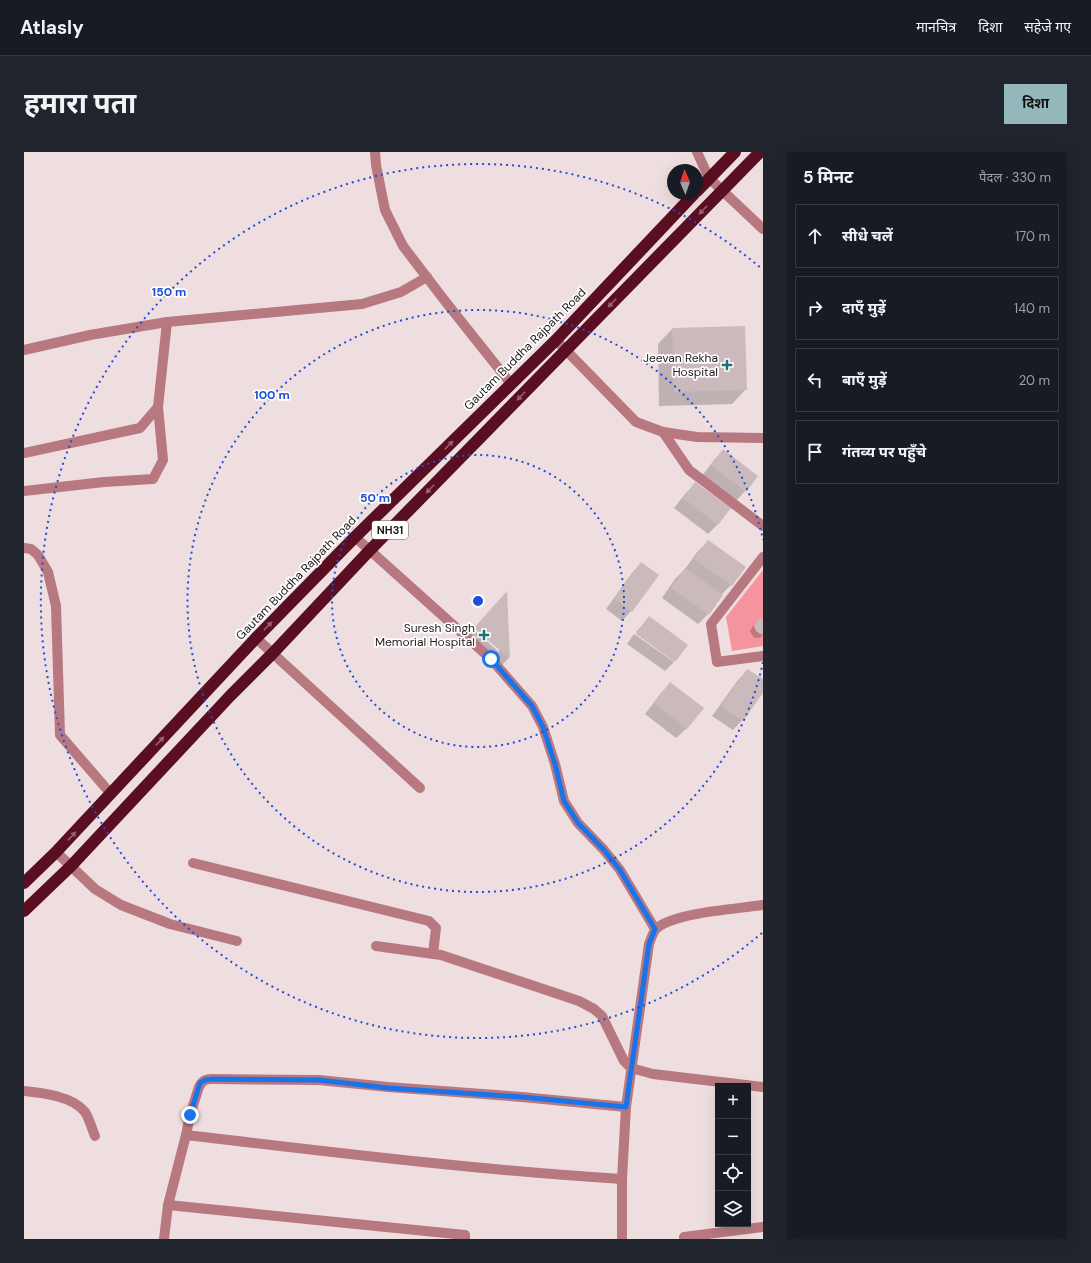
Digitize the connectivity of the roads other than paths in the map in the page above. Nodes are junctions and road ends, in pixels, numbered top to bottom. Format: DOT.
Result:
graph roads {
  1 [pos="375,152"];
  2 [pos="696,152"];
  3 [pos="735,152"];
  4 [pos="760,152"];
  5 [pos="709,178"];
  6 [pos="703,184"];
  7 [pos="722,190"];
  8 [pos="688,200"];
  9 [pos="763,229"];
  10 [pos="427,277"];
  11 [pos="167,322"];
  12 [pos="556,340"];
  13 [pos="24,350"];
  14 [pos="566,350"];
  15 [pos="511,384"];
  16 [pos="158,407"];
  17 [pos="664,432"];
  18 [pos="763,438"];
  19 [pos="24,453"];
  20 [pos="24,491"];
  21 [pos="763,526"];
  22 [pos="355,537"];
  23 [pos="24,548"];
  24 [pos="370,550"];
  25 [pos="763,557"];
  26 [pos="256,638"];
  27 [pos="273,654"];
  28 [pos="763,656"];
  29 [pos="420,788"];
  30 [pos="111,794"];
  31 [pos="56,852"];
  32 [pos="193,863"];
  33 [pos="71,866"];
  34 [pos="24,883"];
  35 [pos="763,905"];
  36 [pos="24,911"];
  37 [pos="655,929"];
  38 [pos="238,941"];
  39 [pos="376,946"];
  40 [pos="433,954"];
  41 [pos="631,1068"];
  42 [pos="763,1087"];
  43 [pos="24,1091"];
  44 [pos="626,1107"];
  45 [pos="186,1135"];
  46 [pos="95,1136"];
  47 [pos="622,1179"];
  48 [pos="168,1205"];
  49 [pos="763,1227"];
  50 [pos="684,1237"];
  51 [pos="164,1239"];
  52 [pos="465,1239"];
  53 [pos="622,1239"];
  1 -- 10 [label="street"];
  2 -- 5 [label="street"];
  3 -- 5 [label="highway"];
  4 -- 7 [label="highway, NH31"];
  5 -- 6 [label="highway"];
  5 -- 7 [label="street"];
  7 -- 9 [label="street"];
  7 -- 14 [label="highway, NH31, one-way"];
  8 -- 12 [label="highway, Gautam Buddha Rajpath Road / NH31"];
  10 -- 11 [label="street"];
  10 -- 15 [label="street"];
  11 -- 13 [label="street"];
  11 -- 16 [label="street"];
  12 -- 14 [label="street"];
  12 -- 15 [label="highway, Gautam Buddha Rajpath Road / NH31"];
  14 -- 17 [label="street"];
  14 -- 24 [label="highway, NH31, one-way"];
  22 -- 15 [label="highway, Gautam Buddha Rajpath Road / NH31, one-way"];
  16 -- 19 [label="street"];
  16 -- 20 [label="street"];
  17 -- 18 [label="street"];
  17 -- 21 [label="street"];
  22 -- 24 [label="street"];
  26 -- 22 [label="highway, Gautam Buddha Rajpath Road / NH31, one-way"];
  23 -- 30 [label="street"];
  24 -- 27 [label="highway, NH31"];
  24 -- 37 [label="street"];
  25 -- 28 [label="street"];
  26 -- 27 [label="street"];
  30 -- 26 [label="highway, Gautam Buddha Rajpath Road / NH31, one-way"];
  27 -- 29 [label="street"];
  27 -- 33 [label="highway, NH31"];
  31 -- 30 [label="highway, Gautam Buddha Rajpath Road / NH31, one-way"];
  31 -- 33 [label="street"];
  31 -- 34 [label="highway, Gautam Buddha Rajpath Road / NH31"];
  32 -- 40 [label="street"];
  33 -- 36 [label="highway, NH31"];
  33 -- 38 [label="street"];
  35 -- 37 [label="street"];
  37 -- 41 [label="street"];
  39 -- 40 [label="street"];
  40 -- 41 [label="street"];
  41 -- 42 [label="street"];
  41 -- 44 [label="street"];
  43 -- 46 [label="street"];
  44 -- 45 [label="street"];
  44 -- 47 [label="street"];
  45 -- 47 [label="street"];
  45 -- 48 [label="street"];
  47 -- 53 [label="street"];
  48 -- 51 [label="street"];
  48 -- 52 [label="street"];
  49 -- 50 [label="street"];
}
